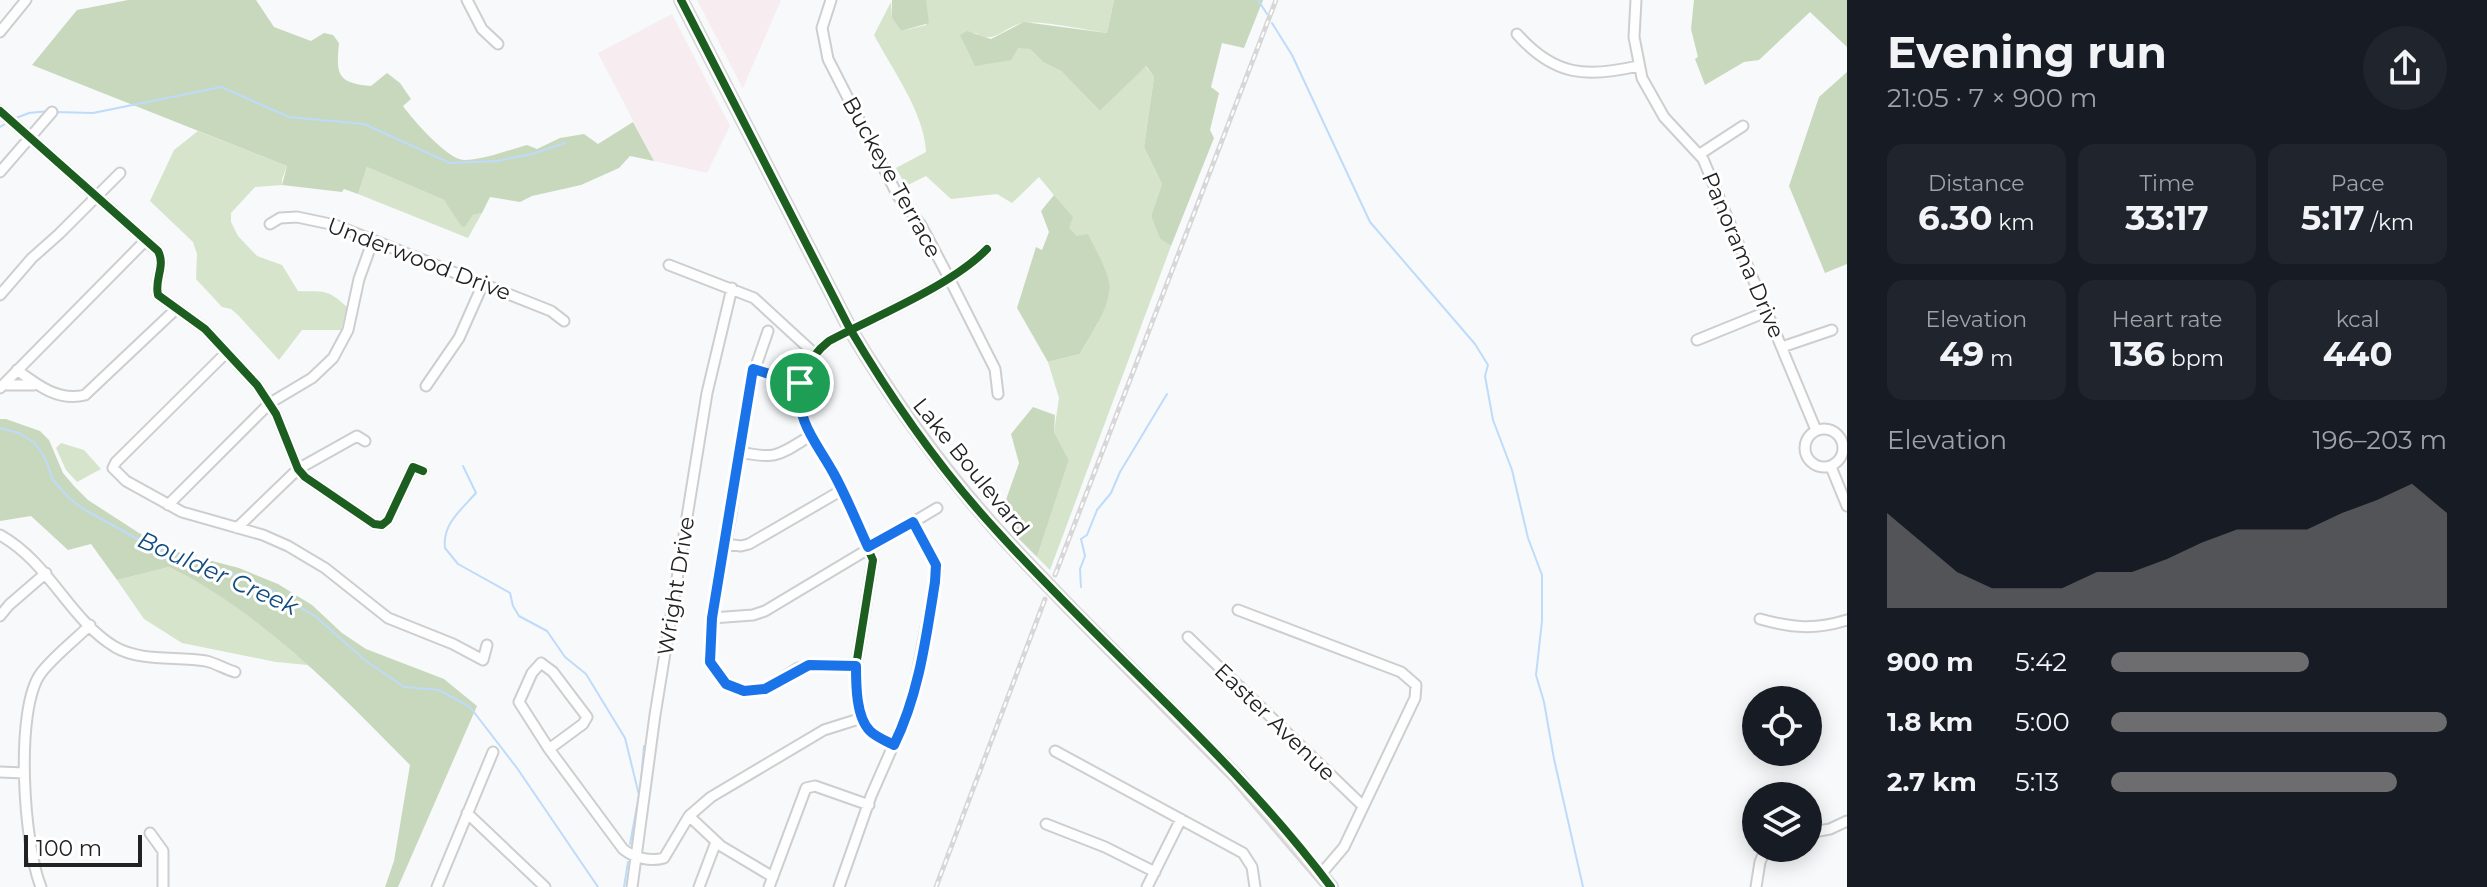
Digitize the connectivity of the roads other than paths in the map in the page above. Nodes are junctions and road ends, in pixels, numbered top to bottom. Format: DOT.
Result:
graph roads {
  1 [pos="26,0"];
  2 [pos="467,0"];
  3 [pos="681,0"];
  4 [pos="831,0"];
  5 [pos="1636,0"];
  6 [pos="0,32"];
  7 [pos="1517,34"];
  8 [pos="495,42"];
  9 [pos="1638,66"];
  10 [pos="0,111"];
  11 [pos="52,112"];
  12 [pos="1743,126"];
  13 [pos="29,136"];
  14 [pos="1700,154"];
  15 [pos="0,172"];
  16 [pos="120,173"];
  17 [pos="97,195"];
  18 [pos="270,224"];
  19 [pos="146,240"];
  20 [pos="373,240"];
  21 [pos="987,249"];
  22 [pos="669,265"];
  23 [pos="949,278"];
  24 [pos="483,284"];
  25 [pos="732,288"];
  26 [pos="0,295"];
  27 [pos="175,310"];
  28 [pos="1766,312"];
  29 [pos="564,321"];
  30 [pos="850,329"];
  31 [pos="1832,330"];
  32 [pos="768,331"];
  33 [pos="1697,340"];
  34 [pos="1782,347"];
  35 [pos="226,353"];
  36 [pos="815,354"];
  37 [pos="753,369"];
  38 [pos="17,370"];
  39 [pos="800,383"];
  40 [pos="37,385"];
  41 [pos="426,386"];
  42 [pos="1,387"];
  43 [pos="998,394"];
  44 [pos="270,403"];
  45 [pos="1816,430"];
  46 [pos="810,436"];
  47 [pos="365,441"];
  48 [pos="740,452"];
  49 [pos="1831,467"];
  50 [pos="298,469"];
  51 [pos="423,471"];
  52 [pos="842,490"];
  53 [pos="168,505"];
  54 [pos="1847,506"];
  55 [pos="937,508"];
  56 [pos="913,522"];
  57 [pos="237,528"];
  58 [pos="0,535"];
  59 [pos="725,544"];
  60 [pos="868,547"];
  61 [pos="46,573"];
  62 [pos="1238,610"];
  63 [pos="0,616"];
  64 [pos="712,618"];
  65 [pos="1760,619"];
  66 [pos="1847,620"];
  67 [pos="90,625"];
  68 [pos="1188,637"];
  69 [pos="487,645"];
  70 [pos="856,666"];
  71 [pos="235,672"];
  72 [pos="862,718"];
  73 [pos="894,745"];
  74 [pos="549,749"];
  75 [pos="1055,751"];
  76 [pos="493,752"];
  77 [pos="0,772"];
  78 [pos="24,773"];
  79 [pos="869,805"];
  80 [pos="1363,806"];
  81 [pos="467,813"];
  82 [pos="689,816"];
  83 [pos="1181,819"];
  84 [pos="1847,821"];
  85 [pos="1046,824"];
  86 [pos="1822,830"];
  87 [pos="150,833"];
  88 [pos="716,842"];
  89 [pos="637,857"];
  90 [pos="1760,862"];
  91 [pos="1155,872"];
  92 [pos="1321,874"];
  93 [pos="771,882"];
  94 [pos="439,883"];
  95 [pos="41,887"];
  96 [pos="163,887"];
  97 [pos="451,887"];
  98 [pos="545,887"];
  99 [pos="632,887"];
  100 [pos="699,887"];
  101 [pos="839,887"];
  102 [pos="1147,887"];
  103 [pos="1255,887"];
  104 [pos="1331,887"];
  105 [pos="1756,887"];
  1 -- 6 [label="street"];
  2 -- 8 [label="street"];
  3 -- 30 [label="main road, Lake Boulevard"];
  4 -- 23 [label="street, Buckeye Terrace"];
  5 -- 9 [label="street, Panorama Drive"];
  7 -- 9 [label="street"];
  9 -- 14 [label="street, Panorama Drive"];
  10 -- 13 [label="street"];
  11 -- 13 [label="street"];
  12 -- 14 [label="street"];
  13 -- 15 [label="street"];
  13 -- 17 [label="street"];
  14 -- 28 [label="street, Panorama Drive"];
  16 -- 17 [label="street"];
  17 -- 19 [label="street"];
  17 -- 26 [label="street"];
  18 -- 20 [label="street, Underwood Drive"];
  19 -- 27 [label="street"];
  19 -- 38 [label="street"];
  20 -- 24 [label="street, Underwood Drive"];
  20 -- 44 [label="street"];
  21 -- 23 [label="street"];
  22 -- 25 [label="street"];
  23 -- 30 [label="street"];
  23 -- 43 [label="street, Buckeye Terrace"];
  24 -- 29 [label="street, Underwood Drive"];
  24 -- 41 [label="street"];
  25 -- 36 [label="street"];
  25 -- 89 [label="street, Wright Drive"];
  27 -- 35 [label="street"];
  27 -- 40 [label="street"];
  28 -- 33 [label="street"];
  28 -- 34 [label="street, Panorama Drive"];
  30 -- 36 [label="street"];
  30 -- 92 [label="main road, Lake Boulevard, bridge"];
  31 -- 34 [label="street"];
  32 -- 37 [label="street"];
  34 -- 45 [label="street, Panorama Drive"];
  35 -- 44 [label="street"];
  35 -- 53 [label="street"];
  36 -- 39 [label="street"];
  37 -- 39 [label="street"];
  37 -- 48 [label="street"];
  38 -- 40 [label="street"];
  38 -- 42 [label="street"];
  39 -- 46 [label="street"];
  40 -- 42 [label="street"];
  44 -- 50 [label="street"];
  44 -- 53 [label="street"];
  45 -- 49 [label="street, Panorama Drive"];
  45 -- 49 [label="street"];
  46 -- 48 [label="street"];
  46 -- 52 [label="street"];
  47 -- 50 [label="street"];
  48 -- 59 [label="street"];
  49 -- 54 [label="street, Panorama Drive"];
  50 -- 51 [label="street"];
  50 -- 57 [label="street"];
  52 -- 59 [label="street"];
  52 -- 60 [label="street"];
  53 -- 57 [label="street"];
  55 -- 56 [label="street"];
  56 -- 60 [label="street"];
  56 -- 73 [label="street"];
  57 -- 69 [label="street"];
  58 -- 61 [label="street"];
  59 -- 64 [label="street"];
  60 -- 64 [label="street"];
  60 -- 70 [label="street"];
  61 -- 63 [label="street"];
  61 -- 67 [label="street"];
  62 -- 80 [label="street"];
  64 -- 70 [label="street"];
  65 -- 66 [label="street"];
  67 -- 71 [label="street"];
  67 -- 78 [label="street"];
  68 -- 80 [label="street, Easter Avenue"];
  70 -- 72 [label="street"];
  72 -- 73 [label="street"];
  72 -- 82 [label="street"];
  73 -- 79 [label="street"];
  74 -- 74 [label="street"];
  74 -- 89 [label="street"];
  75 -- 83 [label="street"];
  76 -- 81 [label="street"];
  77 -- 78 [label="street"];
  78 -- 95 [label="street"];
  79 -- 93 [label="street"];
  79 -- 101 [label="street"];
  80 -- 92 [label="street"];
  81 -- 94 [label="street"];
  81 -- 98 [label="street"];
  82 -- 88 [label="street"];
  82 -- 89 [label="street"];
  83 -- 91 [label="street"];
  83 -- 103 [label="street"];
  84 -- 86 [label="street"];
  85 -- 91 [label="street"];
  87 -- 96 [label="street"];
  88 -- 93 [label="street"];
  88 -- 100 [label="street"];
  89 -- 99 [label="street, Wright Drive"];
  90 -- 105 [label="street"];
  91 -- 102 [label="street"];
  92 -- 104 [label="main road, Lake Boulevard"];
  94 -- 97 [label="street"];
}
